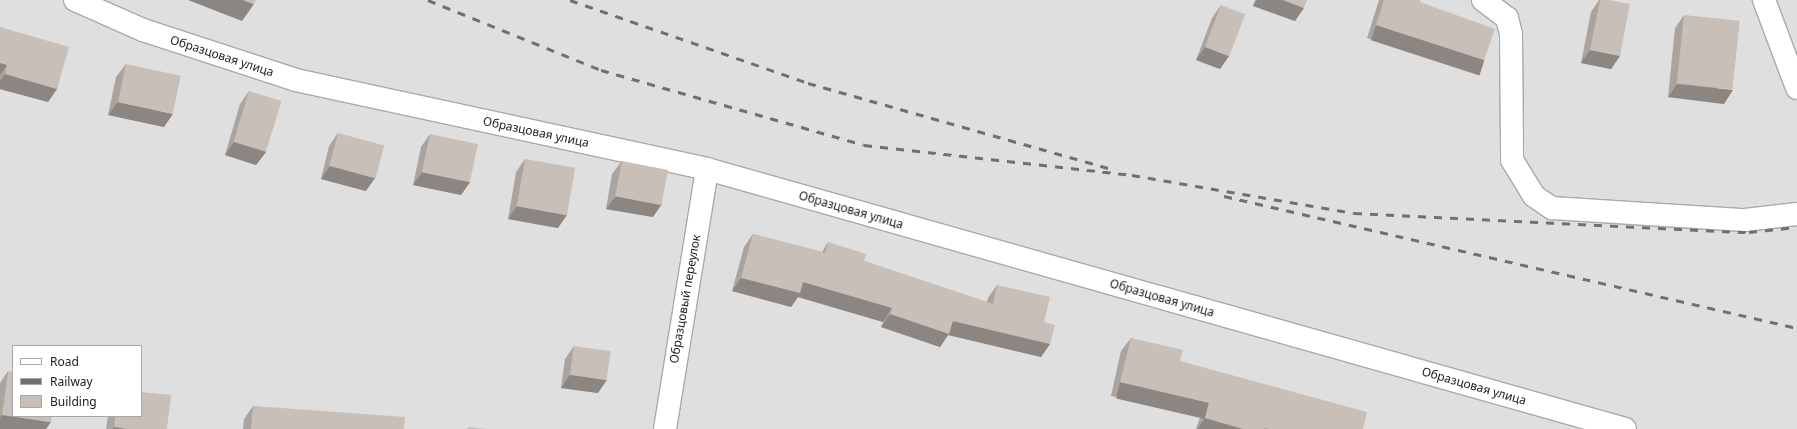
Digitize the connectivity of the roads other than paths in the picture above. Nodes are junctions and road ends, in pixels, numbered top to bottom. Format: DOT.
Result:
graph roads {
  1 [pos="75,0"];
  2 [pos="1483,0"];
  3 [pos="1764,0"];
  4 [pos="1797,88"];
  5 [pos="707,169"];
  6 [pos="1797,214"];
  7 [pos="664,429"];
  8 [pos="1625,429"];
  1 -- 5 [label="street, Образцовая улица"];
  2 -- 6 [label="street"];
  3 -- 4 [label="street"];
  5 -- 7 [label="street, Образцовый переулок"];
  5 -- 8 [label="street, Образцовая улица"];
}
